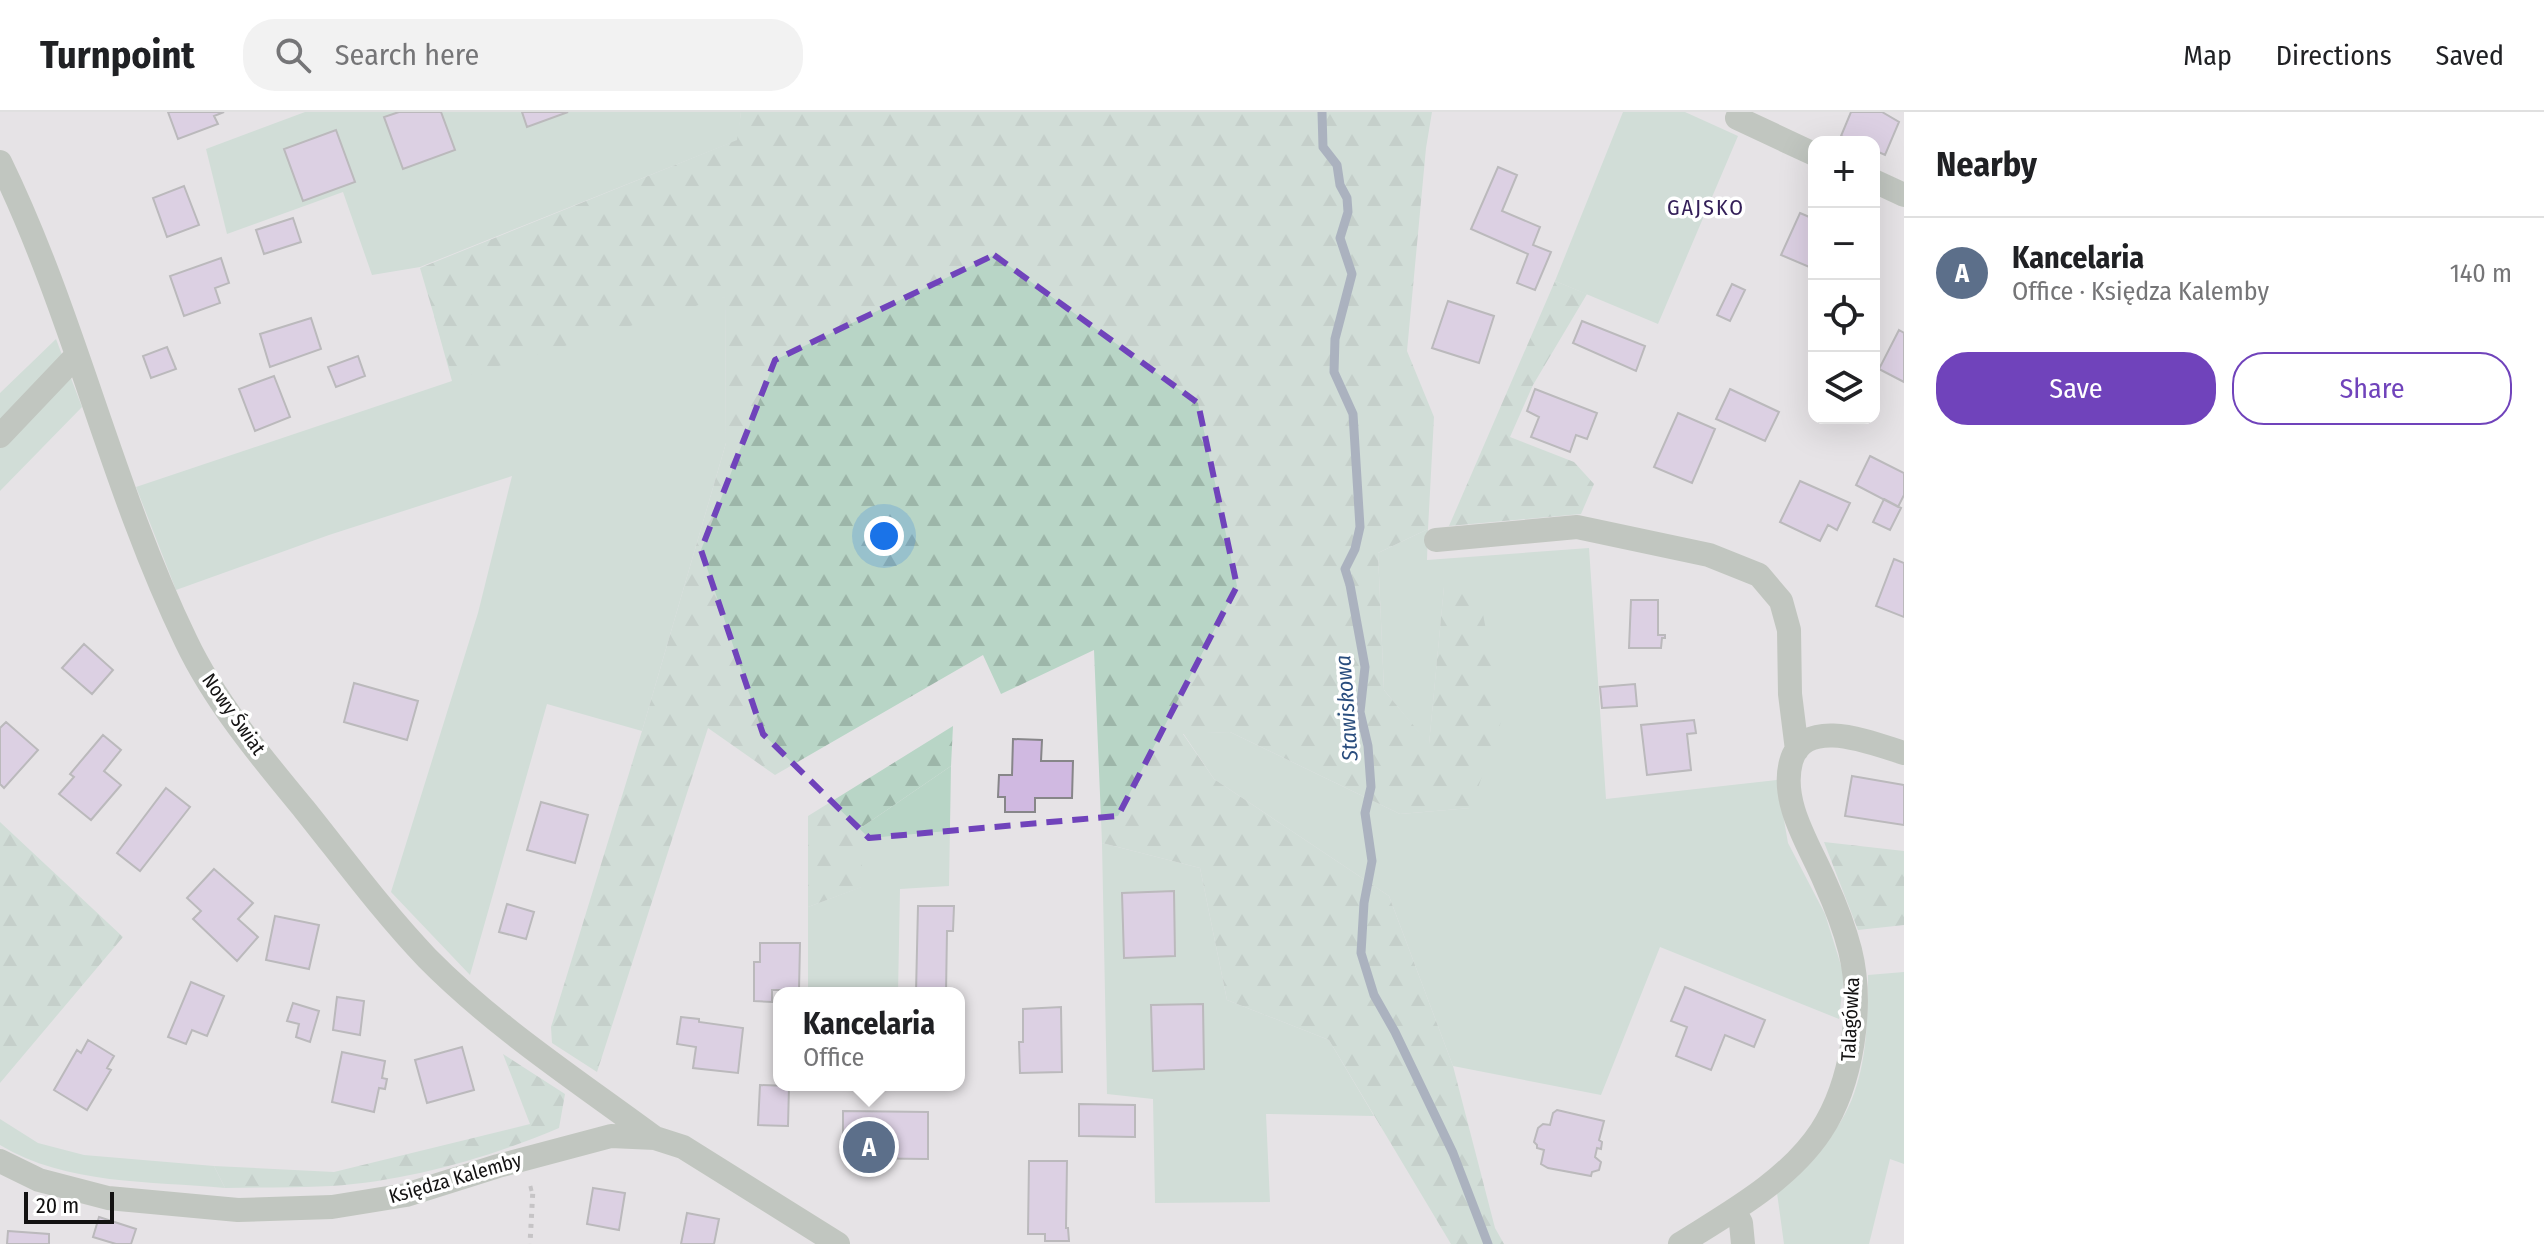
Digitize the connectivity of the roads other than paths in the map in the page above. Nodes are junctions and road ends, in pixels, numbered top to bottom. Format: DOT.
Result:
graph roads {
  1 [pos="1737,118"];
  2 [pos="1808,151"];
  3 [pos="0,162"];
  4 [pos="1880,184"];
  5 [pos="1904,195"];
  6 [pos="76,356"];
  7 [pos="0,436"];
  8 [pos="1436,540"];
  9 [pos="1797,750"];
  10 [pos="1904,753"];
  11 [pos="655,1138"];
  12 [pos="0,1161"];
  13 [pos="1734,1210"];
  14 [pos="838,1244"];
  15 [pos="1680,1244"];
  16 [pos="1743,1244"];
  1 -- 2 [label="street"];
  3 -- 6 [label="street, Nowy Świat"];
  4 -- 5 [label="street"];
  6 -- 7 [label="street"];
  6 -- 11 [label="street, Nowy Świat"];
  8 -- 9 [label="street, Talagówka"];
  9 -- 10 [label="street"];
  9 -- 13 [label="street, Talagówka"];
  11 -- 12 [label="street, Księdza Kalemby"];
  11 -- 14 [label="street, Księdza Kalemby"];
  13 -- 15 [label="street, Talagówka"];
  13 -- 16 [label="street"];
}
